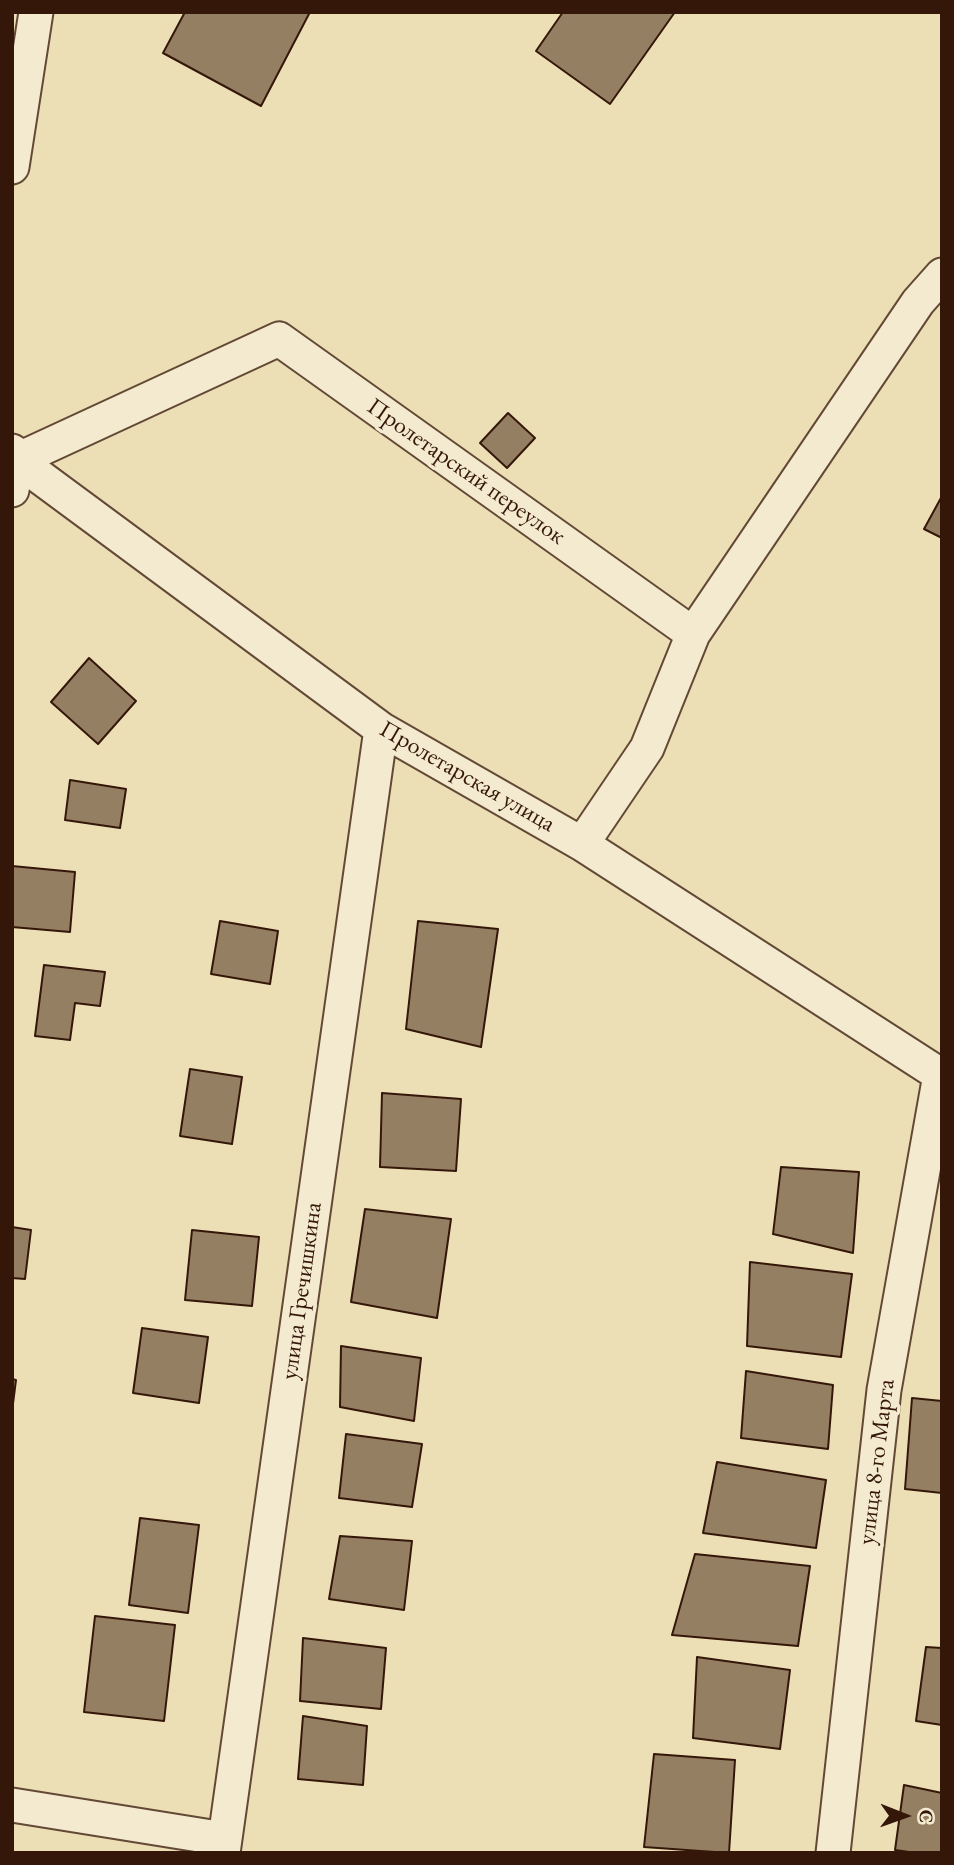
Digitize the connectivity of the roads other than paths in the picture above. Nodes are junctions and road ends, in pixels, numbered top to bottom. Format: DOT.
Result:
graph roads {
  1 [pos="36,12"];
  2 [pos="12,167"];
  3 [pos="942,275"];
  4 [pos="14,467"];
  5 [pos="693,634"];
  6 [pos="381,729"];
  7 [pos="582,844"];
  8 [pos="941,1076"];
  9 [pos="12,1805"];
  10 [pos="223,1846"];
  11 [pos="833,1853"];
  1 -- 2 [label="street"];
  3 -- 5 [label="street"];
  4 -- 5 [label="street, Пролетарский переулок"];
  4 -- 6 [label="street, Пролетарская улица"];
  5 -- 7 [label="street"];
  6 -- 7 [label="street, Пролетарская улица"];
  6 -- 10 [label="street, улица Гречишкина"];
  7 -- 8 [label="street, Пролетарская улица"];
  8 -- 11 [label="street, улица 8-го Марта"];
  9 -- 10 [label="street"];
}
